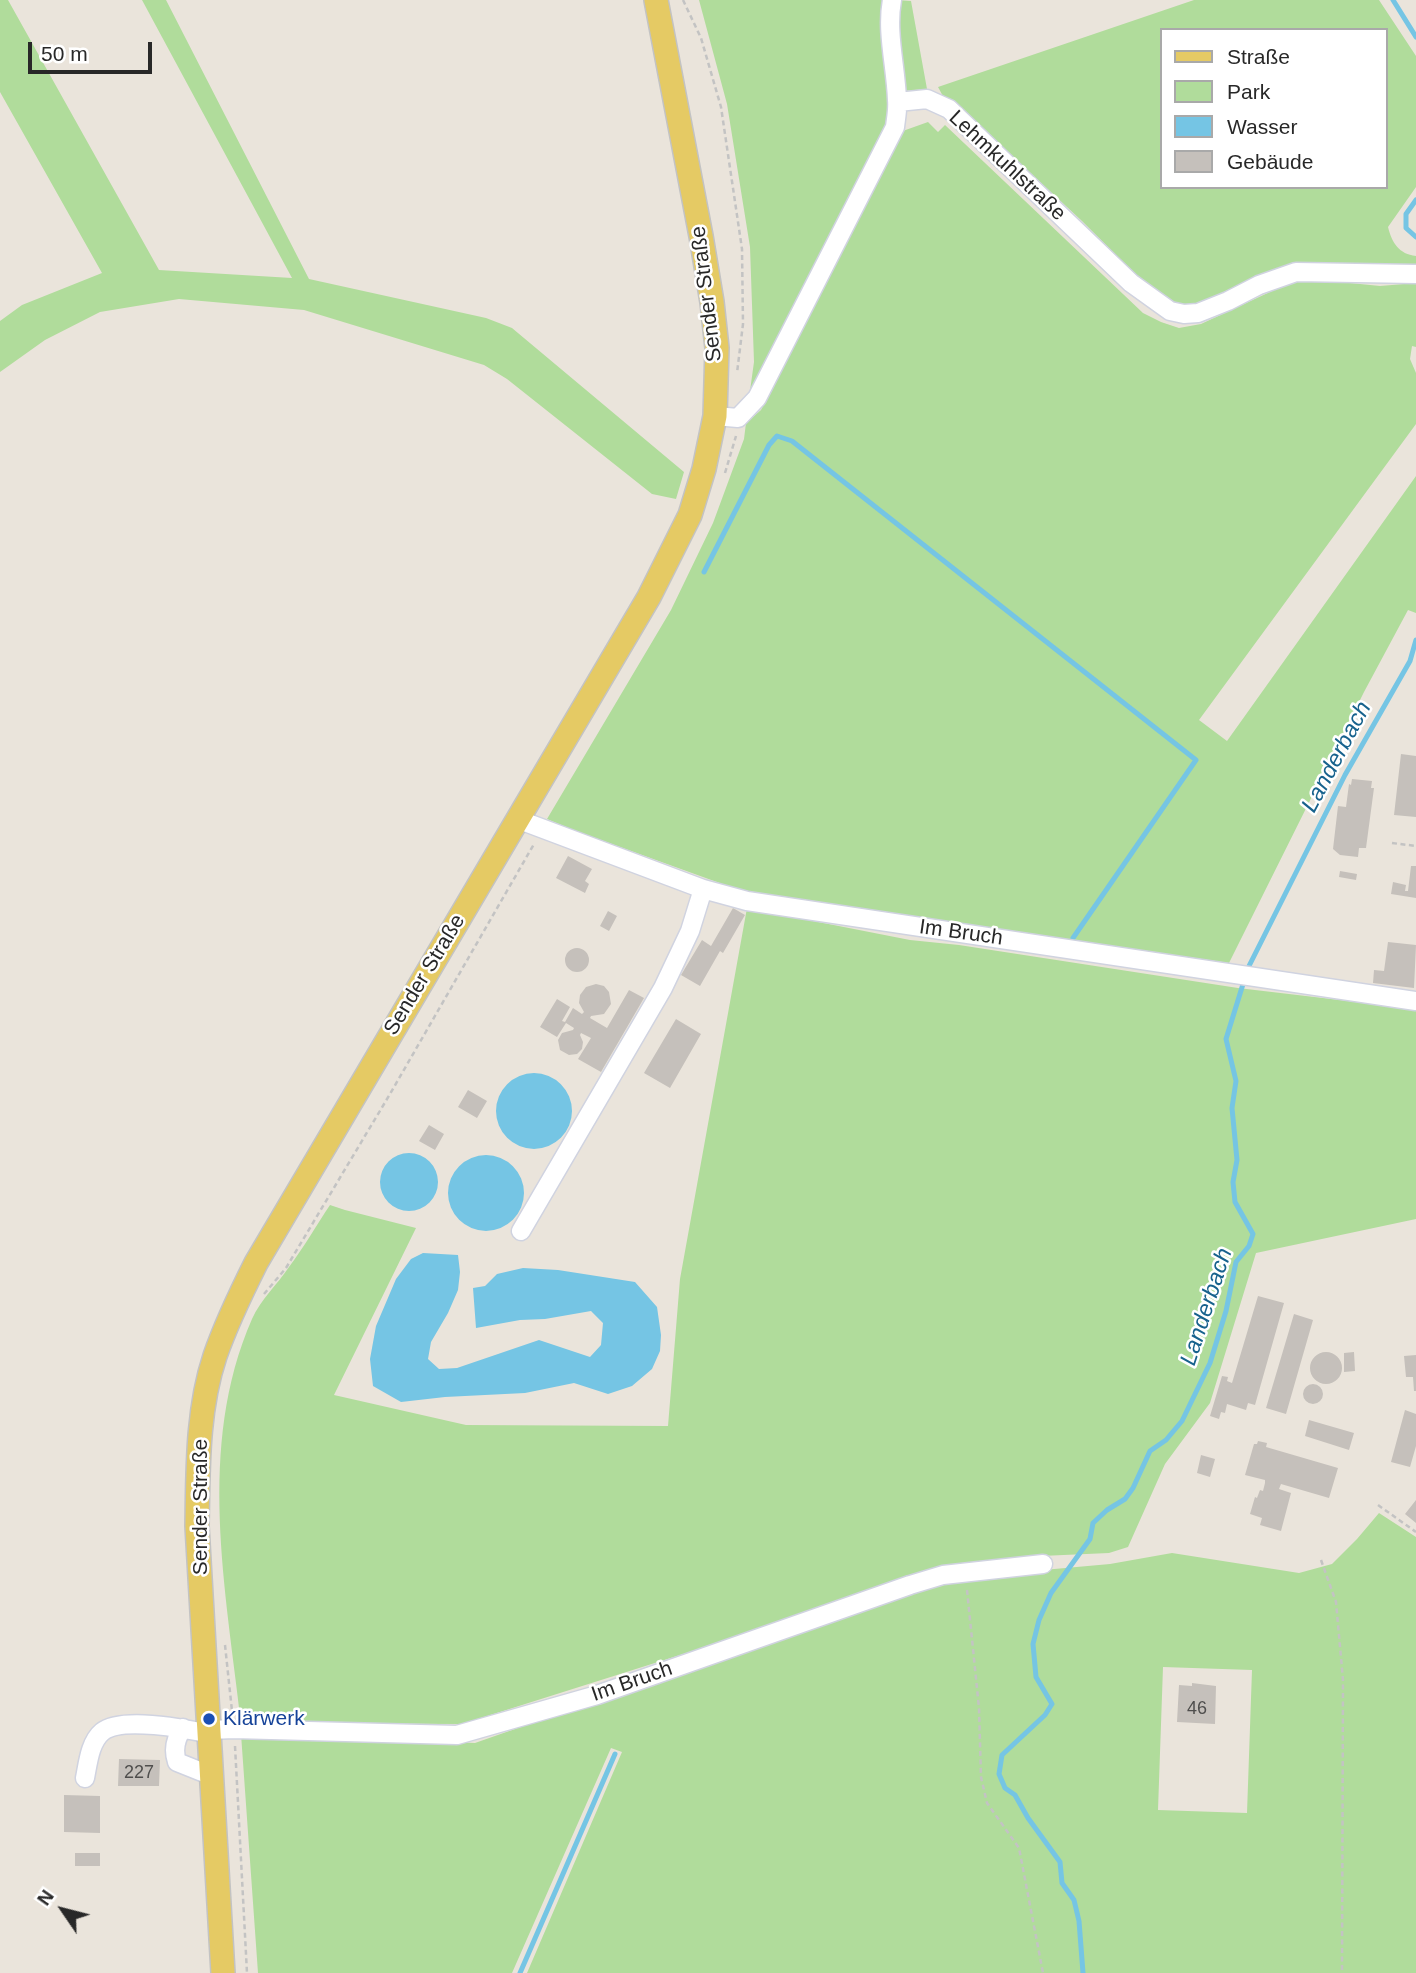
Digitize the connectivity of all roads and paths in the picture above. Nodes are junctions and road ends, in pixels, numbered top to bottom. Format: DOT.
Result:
graph roads {
  1 [pos="656,0"];
  2 [pos="684,0"];
  3 [pos="892,0"];
  4 [pos="898,102"];
  5 [pos="1416,274"];
  6 [pos="737,381"];
  7 [pos="715,416"];
  8 [pos="738,418"];
  9 [pos="724,473"];
  10 [pos="517,819"];
  11 [pos="542,829"];
  12 [pos="1392,842"];
  13 [pos="1416,846"];
  14 [pos="703,889"];
  15 [pos="1416,1001"];
  16 [pos="521,1231"];
  17 [pos="259,1300"];
  18 [pos="1378,1505"];
  19 [pos="1416,1532"];
  20 [pos="1321,1560"];
  21 [pos="1043,1564"];
  22 [pos="965,1573"];
  23 [pos="225,1646"];
  24 [pos="183,1728"];
  25 [pos="234,1729"];
  26 [pos="210,1732"];
  27 [pos="212,1776"];
  28 [pos="85,1778"];
  29 [pos="223,1973"];
  30 [pos="247,1973"];
  31 [pos="1043,1973"];
  32 [pos="1342,1973"];
  1 -- 7 [label="main road, Sender Straße"];
  2 -- 6 [label="path"];
  3 -- 4 [label="street"];
  4 -- 5 [label="street, Lehmkuhlstraße"];
  4 -- 8 [label="street"];
  7 -- 8 [label="street"];
  7 -- 10 [label="main road, Sender Straße"];
  8 -- 9 [label="path"];
  10 -- 11 [label="street, Im Bruch"];
  10 -- 26 [label="main road, Sender Straße"];
  11 -- 14 [label="street, Im Bruch"];
  11 -- 17 [label="path"];
  12 -- 13 [label="path"];
  14 -- 15 [label="street, Im Bruch"];
  14 -- 16 [label="street"];
  18 -- 19 [label="path"];
  20 -- 32 [label="path"];
  21 -- 22 [label="street, Im Bruch"];
  22 -- 25 [label="street, Im Bruch"];
  22 -- 31 [label="path"];
  23 -- 25 [label="path"];
  24 -- 26 [label="street, Im Bruch"];
  24 -- 27 [label="street"];
  24 -- 28 [label="street, Im Bruch"];
  25 -- 26 [label="street, Im Bruch"];
  25 -- 30 [label="path"];
  26 -- 27 [label="main road, Sender Straße"];
  27 -- 29 [label="main road, Sender Straße"];
}
